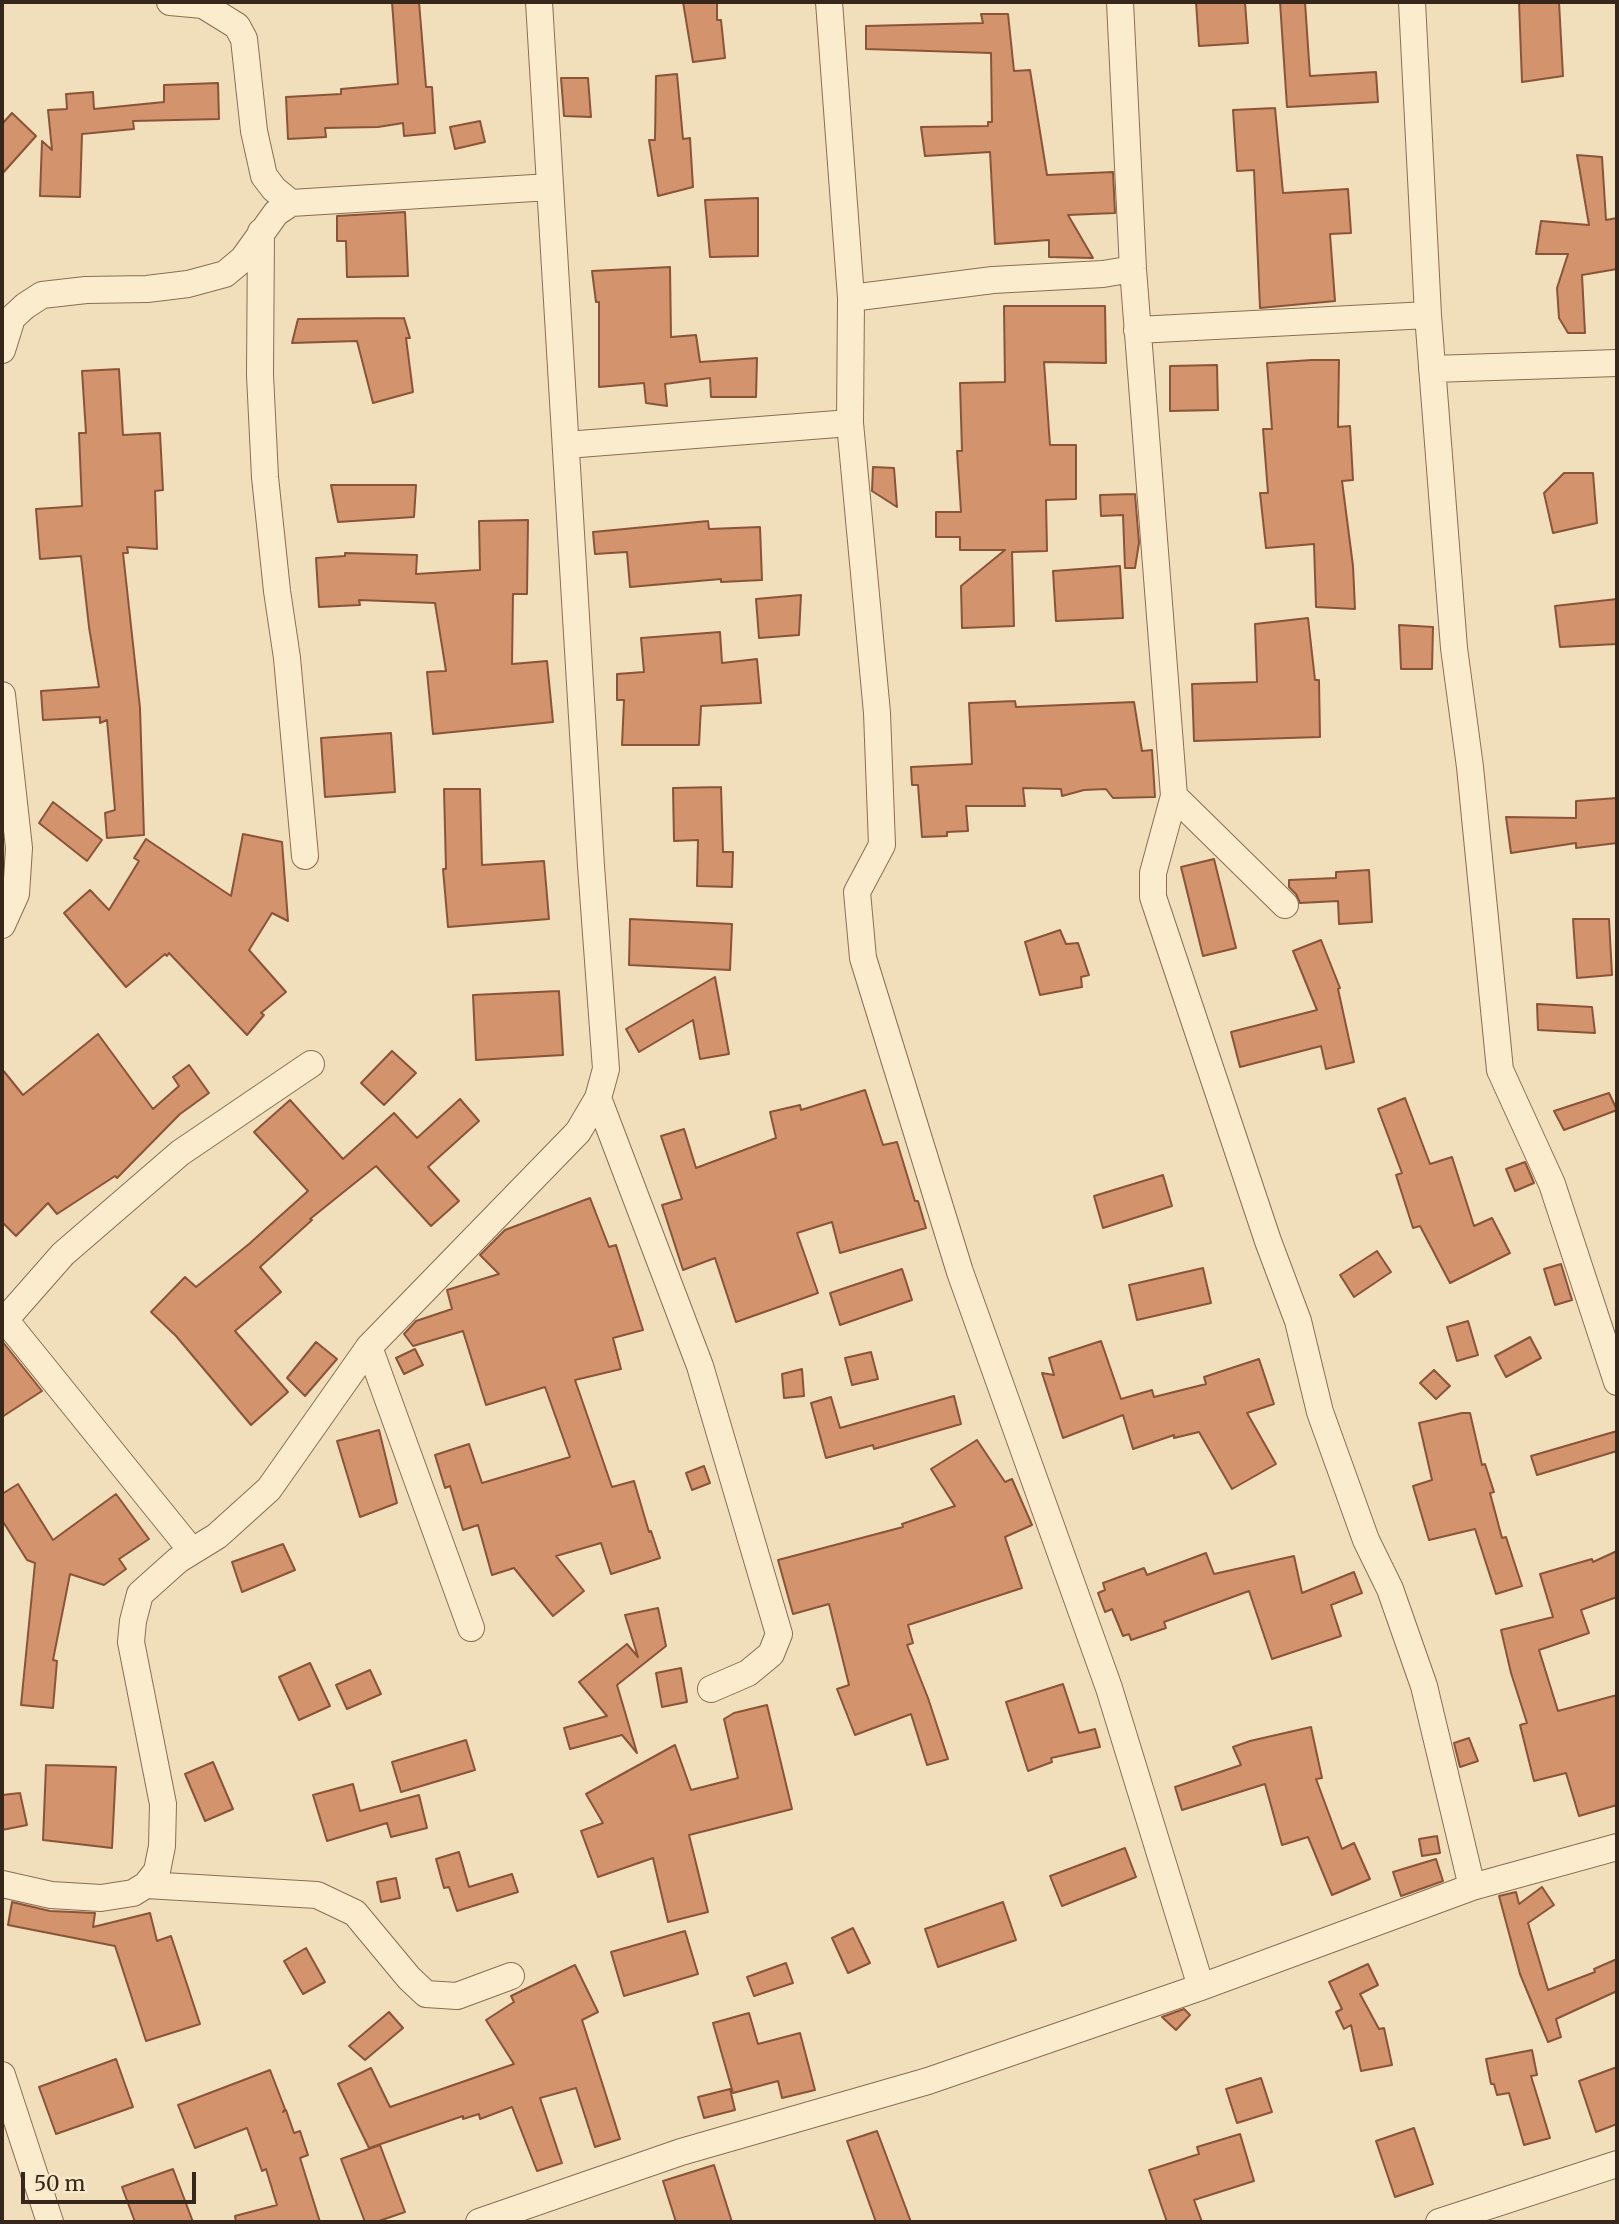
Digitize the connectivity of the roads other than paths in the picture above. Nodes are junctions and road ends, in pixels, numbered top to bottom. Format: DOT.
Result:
graph roads {
  1 [pos="170,2"];
  2 [pos="539,2"];
  3 [pos="829,2"];
  4 [pos="1120,2"];
  5 [pos="1412,2"];
  6 [pos="550,187"];
  7 [pos="291,203"];
  8 [pos="261,232"];
  9 [pos="1133,269"];
  10 [pos="851,298"];
  11 [pos="1428,315"];
  12 [pos="1137,330"];
  13 [pos="2,350"];
  14 [pos="1617,363"];
  15 [pos="1432,369"];
  16 [pos="850,423"];
  17 [pos="566,444"];
  18 [pos="2,695"];
  19 [pos="1174,796"];
  20 [pos="305,856"];
  21 [pos="1285,905"];
  22 [pos="2,925"];
  23 [pos="312,1064"];
  24 [pos="598,1098"];
  25 [pos="4,1318"];
  26 [pos="369,1347"];
  27 [pos="1617,1381"];
  28 [pos="192,1551"];
  29 [pos="471,1628"];
  30 [pos="712,1689"];
  31 [pos="1617,1847"];
  32 [pos="2,1884"];
  33 [pos="146,1885"];
  34 [pos="1472,1887"];
  35 [pos="510,1976"];
  36 [pos="1200,1987"];
  37 [pos="2,2074"];
  38 [pos="1617,2164"];
  39 [pos="50,2222"];
  40 [pos="479,2222"];
  41 [pos="1439,2222"];
  1 -- 7 [label="street"];
  2 -- 6 [label="street"];
  3 -- 10 [label="street"];
  4 -- 9 [label="street"];
  5 -- 11 [label="street"];
  6 -- 7 [label="street"];
  6 -- 17 [label="street"];
  7 -- 8 [label="street"];
  8 -- 13 [label="street"];
  8 -- 20 [label="street"];
  9 -- 10 [label="street"];
  9 -- 12 [label="street"];
  10 -- 16 [label="street"];
  11 -- 12 [label="street"];
  11 -- 15 [label="street"];
  12 -- 19 [label="street"];
  14 -- 15 [label="street"];
  15 -- 27 [label="street"];
  16 -- 17 [label="street"];
  16 -- 36 [label="street"];
  17 -- 24 [label="street"];
  18 -- 22 [label="street"];
  19 -- 21 [label="street"];
  19 -- 34 [label="street"];
  23 -- 25 [label="street"];
  24 -- 26 [label="street"];
  24 -- 30 [label="street"];
  25 -- 28 [label="street"];
  26 -- 28 [label="street"];
  26 -- 29 [label="street"];
  28 -- 33 [label="street"];
  31 -- 34 [label="street"];
  32 -- 33 [label="street"];
  33 -- 35 [label="street"];
  34 -- 36 [label="street"];
  36 -- 40 [label="street"];
  37 -- 39 [label="street"];
  38 -- 41 [label="street"];
}
